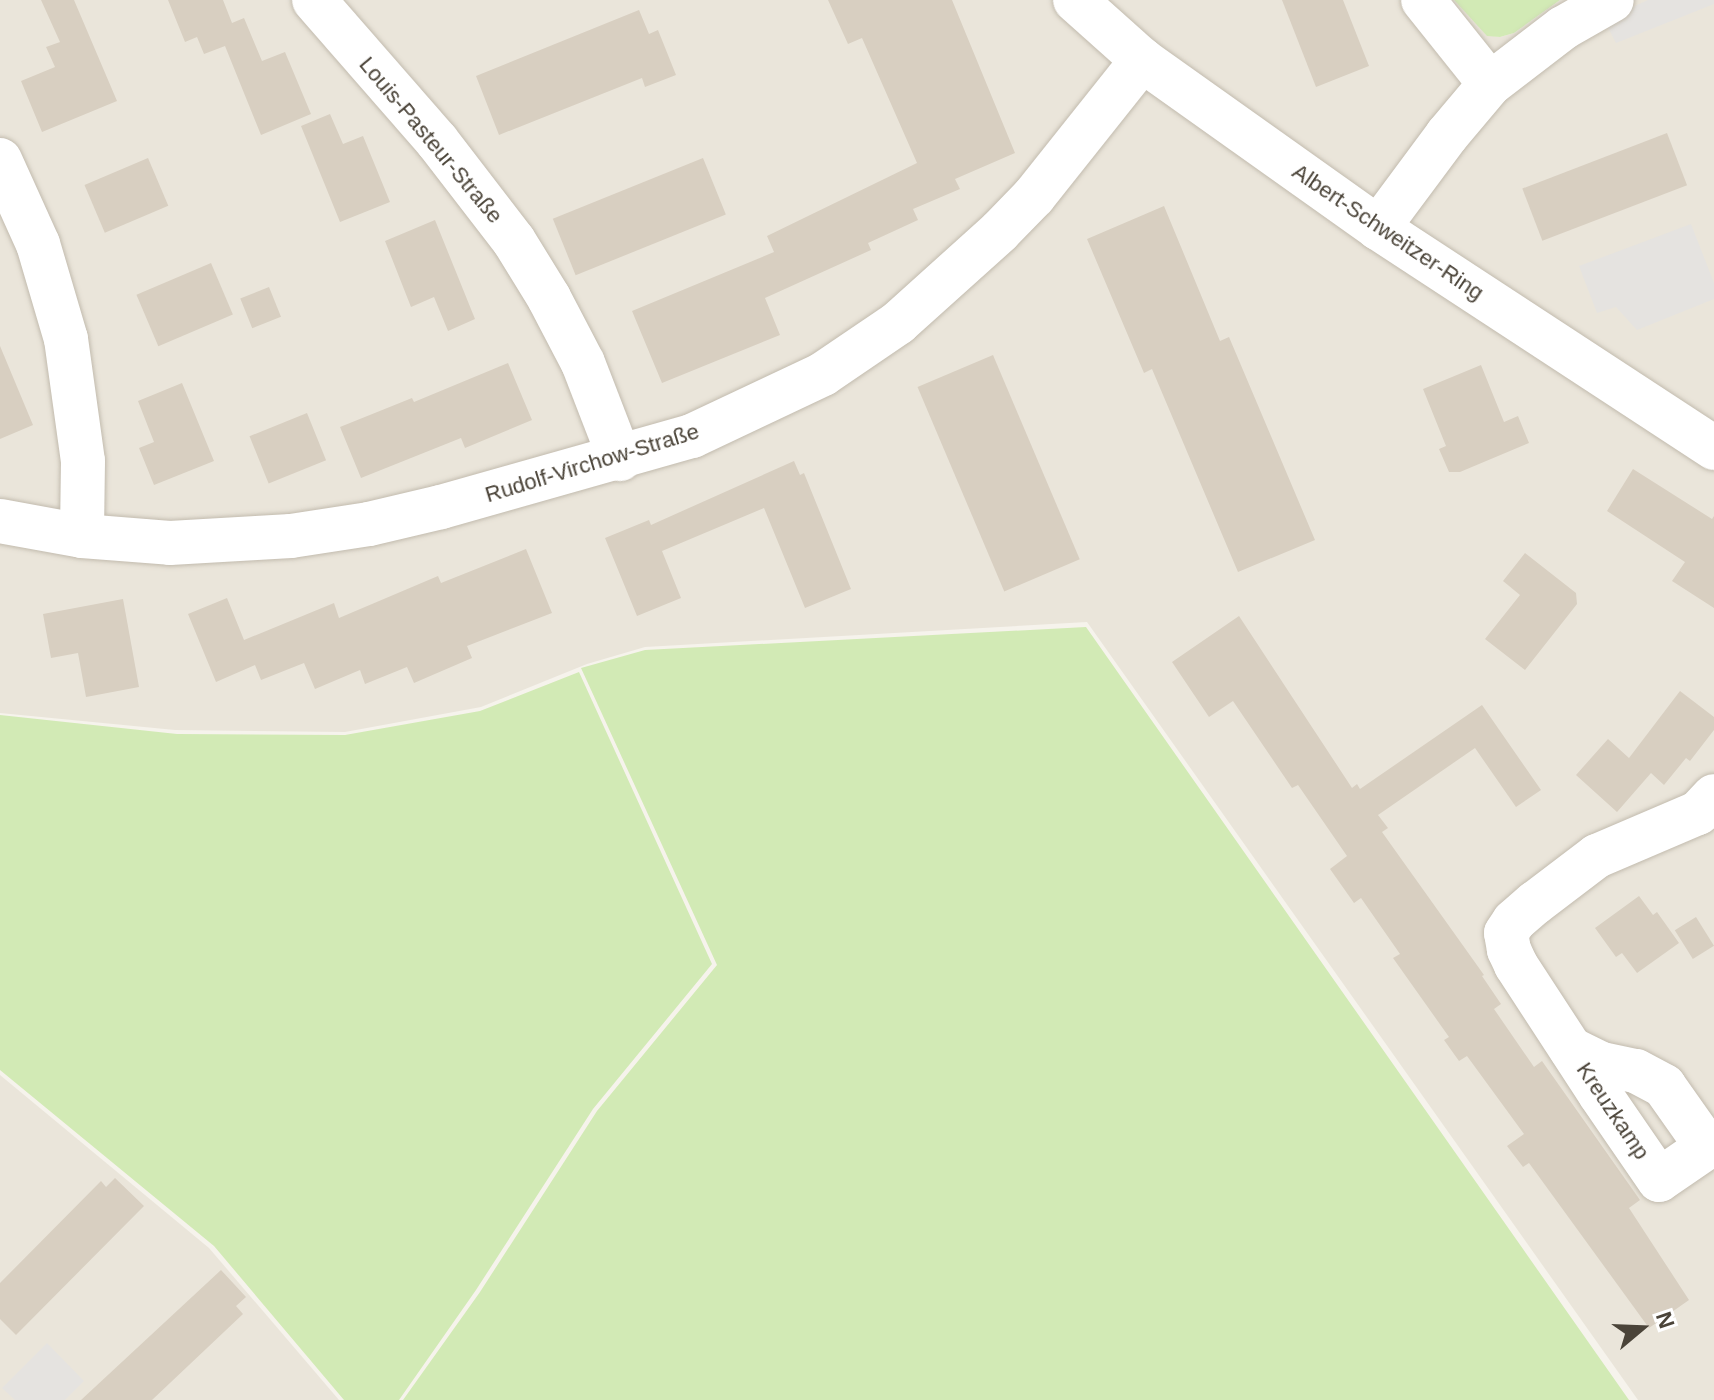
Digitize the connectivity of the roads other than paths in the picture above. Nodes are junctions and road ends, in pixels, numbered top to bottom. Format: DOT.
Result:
graph roads {
  1 [pos="314,0"];
  2 [pos="1075,0"];
  3 [pos="1423,0"];
  4 [pos="1612,0"];
  5 [pos="1142,60"];
  6 [pos="1490,84"];
  7 [pos="0,160"];
  8 [pos="1378,228"];
  9 [pos="1714,448"];
  10 [pos="620,459"];
  11 [pos="0,521"];
  12 [pos="82,536"];
  13 [pos="1714,796"];
  14 [pos="1571,1049"];
  1 -- 10 [label="street, Louis-Pasteur-Straße"];
  2 -- 5 [label="street, Albert-Schweitzer-Ring"];
  3 -- 6 [label="street"];
  4 -- 6 [label="street"];
  5 -- 8 [label="street, Albert-Schweitzer-Ring"];
  5 -- 10 [label="street, Rudolf-Virchow-Straße"];
  6 -- 8 [label="street"];
  7 -- 12 [label="street"];
  8 -- 9 [label="street, Albert-Schweitzer-Ring"];
  10 -- 12 [label="street, Rudolf-Virchow-Straße"];
  11 -- 12 [label="street, Rudolf-Virchow-Straße"];
  13 -- 14 [label="street, Kreuzkamp"];
}
